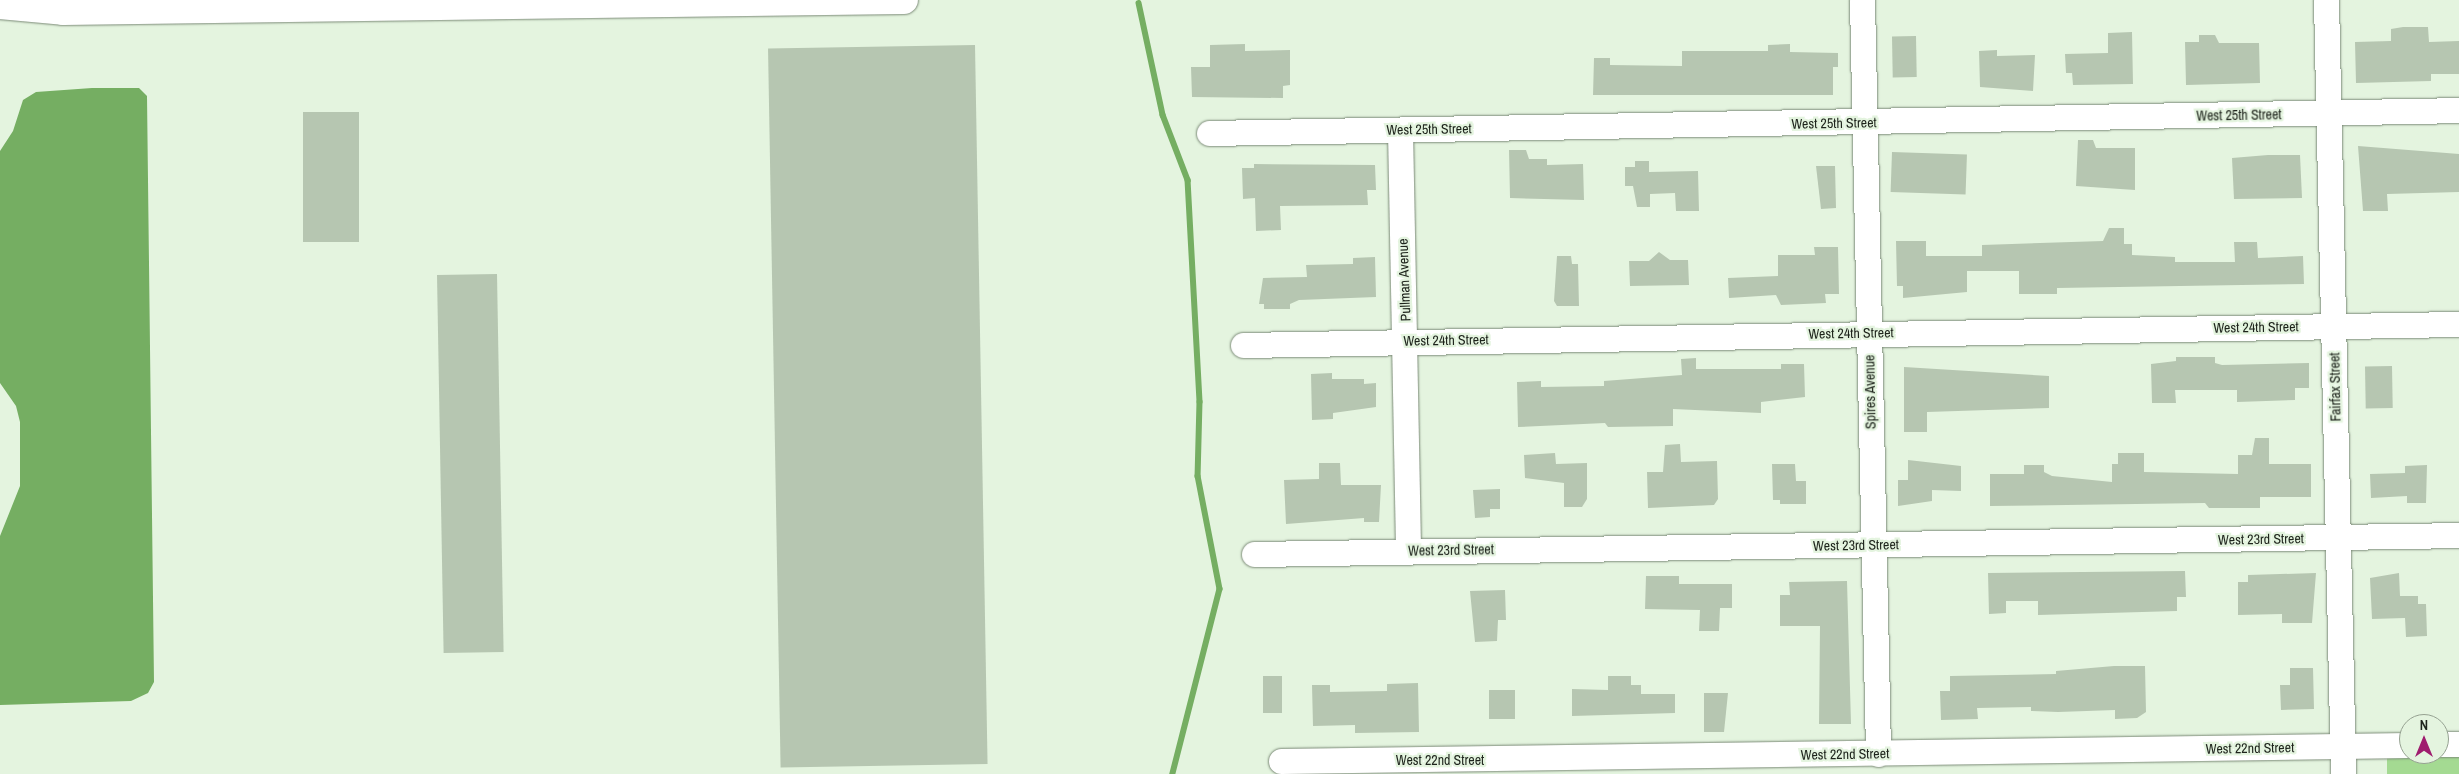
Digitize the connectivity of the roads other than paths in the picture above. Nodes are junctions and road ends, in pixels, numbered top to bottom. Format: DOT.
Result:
graph roads {
  1 [pos="904,0"];
  2 [pos="1862,0"];
  3 [pos="2326,0"];
  4 [pos="0,5"];
  5 [pos="2459,110"];
  6 [pos="2329,113"];
  7 [pos="1865,122"];
  8 [pos="1400,130"];
  9 [pos="1209,133"];
  10 [pos="2459,324"];
  11 [pos="2333,326"];
  12 [pos="1869,333"];
  13 [pos="1406,341"];
  14 [pos="1243,345"];
  15 [pos="2459,535"];
  16 [pos="2338,537"];
  17 [pos="1873,545"];
  18 [pos="1408,550"];
  19 [pos="1254,554"];
  20 [pos="2399,745"];
  21 [pos="2342,747"];
  22 [pos="1878,754"];
  23 [pos="1281,761"];
  24 [pos="2343,774"];
  1 -- 4 [label="main road"];
  2 -- 7 [label="street, Spires Avenue"];
  3 -- 6 [label="street, Fairfax Street"];
  5 -- 6 [label="street, West 25th Street"];
  6 -- 7 [label="street, West 25th Street"];
  6 -- 11 [label="street, Fairfax Street"];
  7 -- 8 [label="street, West 25th Street"];
  7 -- 12 [label="street, Spires Avenue"];
  8 -- 9 [label="street, West 25th Street"];
  8 -- 13 [label="street, Pullman Avenue"];
  10 -- 11 [label="street, West 24th Street"];
  11 -- 12 [label="street, West 24th Street"];
  11 -- 16 [label="street, Fairfax Street"];
  12 -- 13 [label="street, West 24th Street"];
  12 -- 17 [label="street, Spires Avenue"];
  13 -- 14 [label="street, West 24th Street"];
  13 -- 18 [label="street, Pullman Avenue"];
  15 -- 16 [label="street, West 23rd Street"];
  16 -- 17 [label="street, West 23rd Street"];
  16 -- 21 [label="street, Fairfax Street"];
  17 -- 18 [label="street, West 23rd Street"];
  17 -- 22 [label="street, Spires Avenue"];
  18 -- 19 [label="street, West 23rd Street"];
  20 -- 21 [label="street, West 22nd Street"];
  21 -- 22 [label="street, West 22nd Street"];
  21 -- 24 [label="street, Fairfax Street"];
  22 -- 23 [label="street, West 22nd Street"];
}
